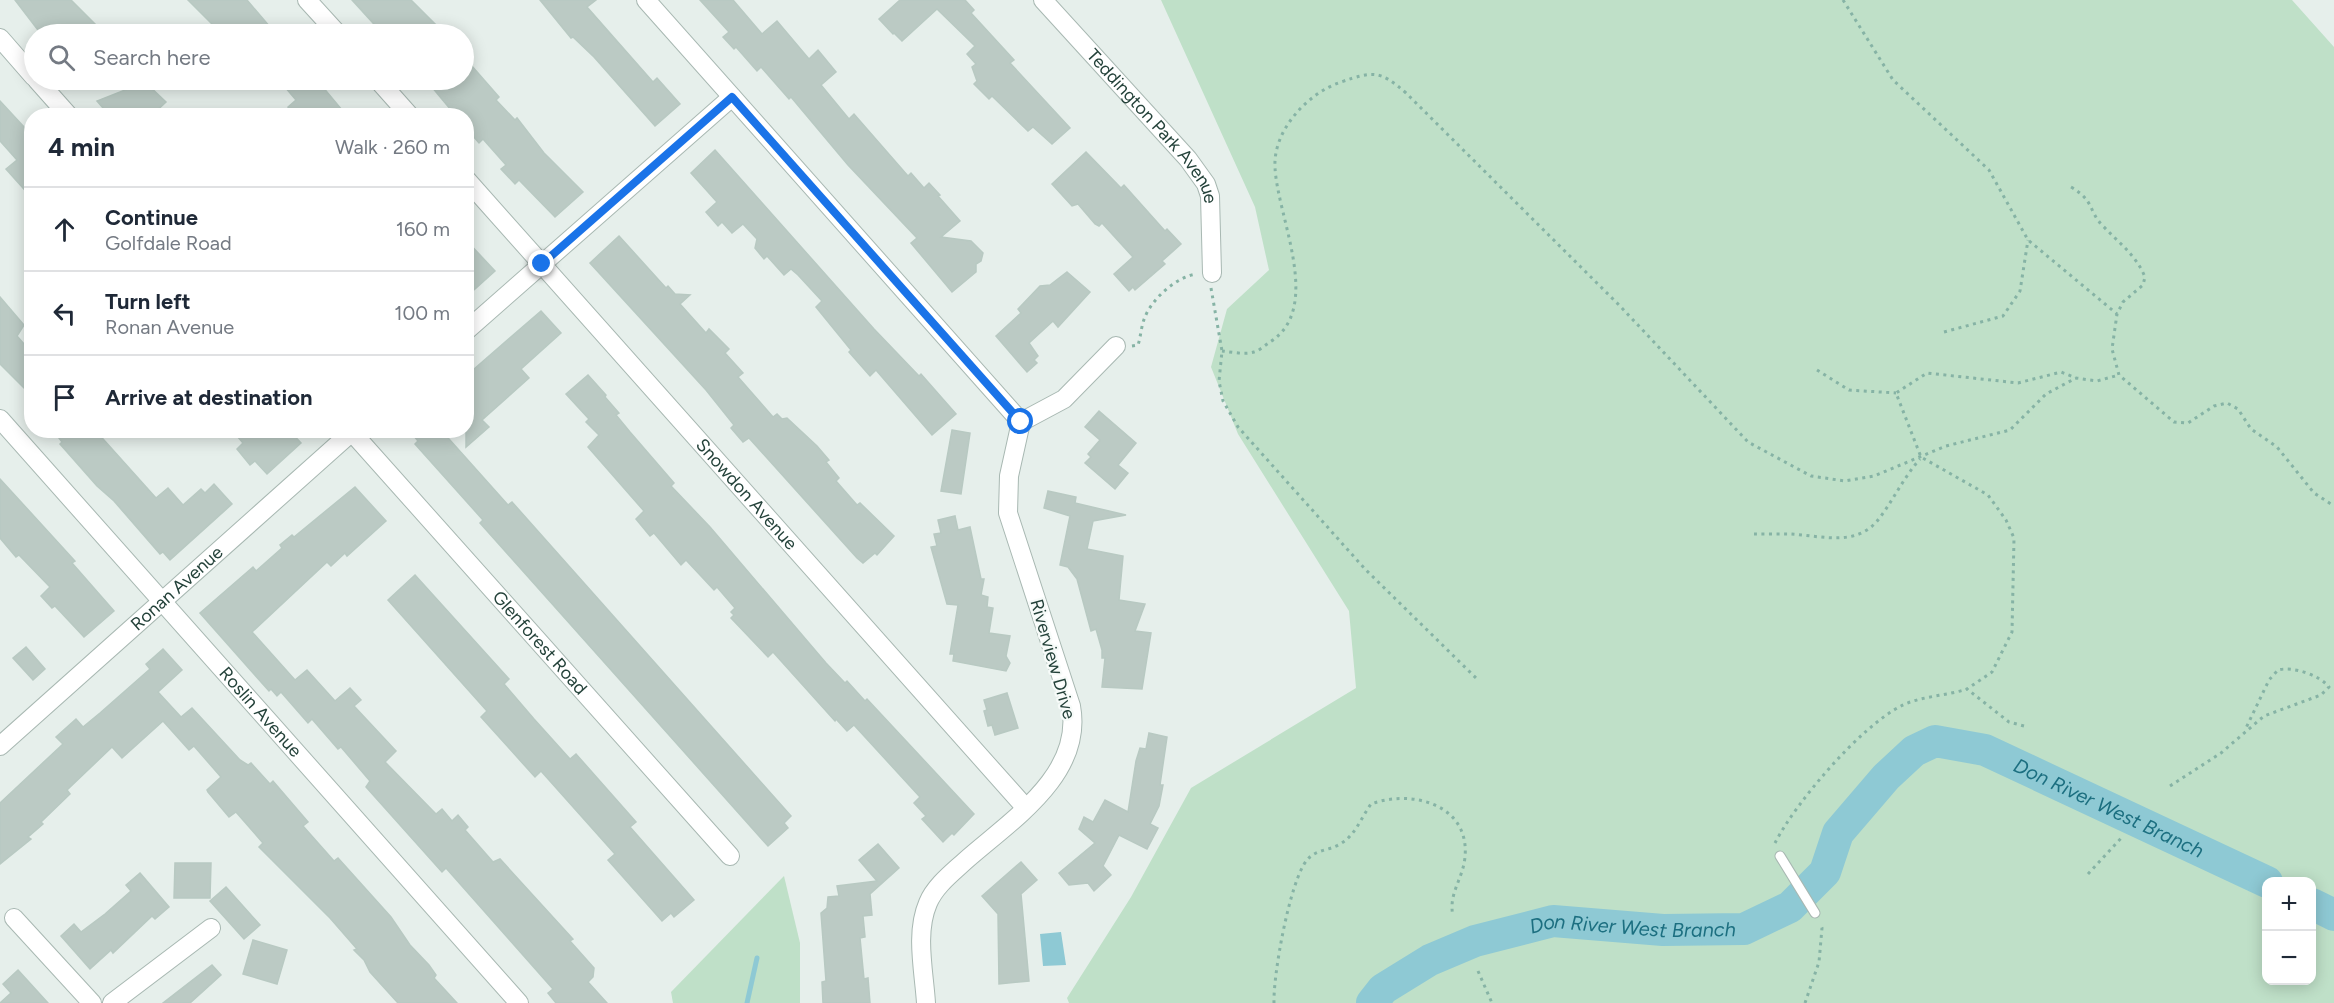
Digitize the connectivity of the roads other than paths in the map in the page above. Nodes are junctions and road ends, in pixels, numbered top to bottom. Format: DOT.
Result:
graph roads {
  1 [pos="307,0"];
  2 [pos="646,0"];
  3 [pos="1043,0"];
  4 [pos="329,24"];
  5 [pos="0,38"];
  6 [pos="24,65"];
  7 [pos="46,90"];
  8 [pos="387,90"];
  9 [pos="732,97"];
  10 [pos="62,108"];
  11 [pos="403,108"];
  12 [pos="474,188"];
  13 [pos="542,264"];
  14 [pos="1212,273"];
  15 [pos="474,324"];
  16 [pos="1116,346"];
  17 [pos="0,419"];
  18 [pos="1021,422"];
  19 [pos="344,438"];
  20 [pos="358,438"];
  21 [pos="162,601"];
  22 [pos="0,746"];
  23 [pos="1025,807"];
  24 [pos="730,856"];
  25 [pos="1780,856"];
  26 [pos="1815,914"];
  27 [pos="14,918"];
  28 [pos="212,928"];
  29 [pos="92,1003"];
  30 [pos="112,1003"];
  31 [pos="519,1003"];
  32 [pos="926,1003"];
  1 -- 4 [label="street"];
  2 -- 9 [label="street"];
  3 -- 14 [label="street, Teddington Park Avenue"];
  5 -- 6 [label="street"];
  7 -- 10 [label="street"];
  8 -- 11 [label="street"];
  9 -- 13 [label="street"];
  9 -- 18 [label="street"];
  12 -- 13 [label="street, Snowdon Avenue"];
  13 -- 15 [label="street"];
  13 -- 23 [label="street, Snowdon Avenue"];
  16 -- 18 [label="street"];
  17 -- 21 [label="street, Roslin Avenue"];
  18 -- 23 [label="street, Riverview Drive"];
  19 -- 21 [label="street, Ronan Avenue"];
  20 -- 24 [label="street, Glenforest Road"];
  21 -- 22 [label="street, Ronan Avenue"];
  21 -- 31 [label="street, Roslin Avenue"];
  23 -- 32 [label="street, Riverview Drive"];
  25 -- 26 [label="lane"];
  27 -- 29 [label="street"];
  28 -- 30 [label="street"];
}
